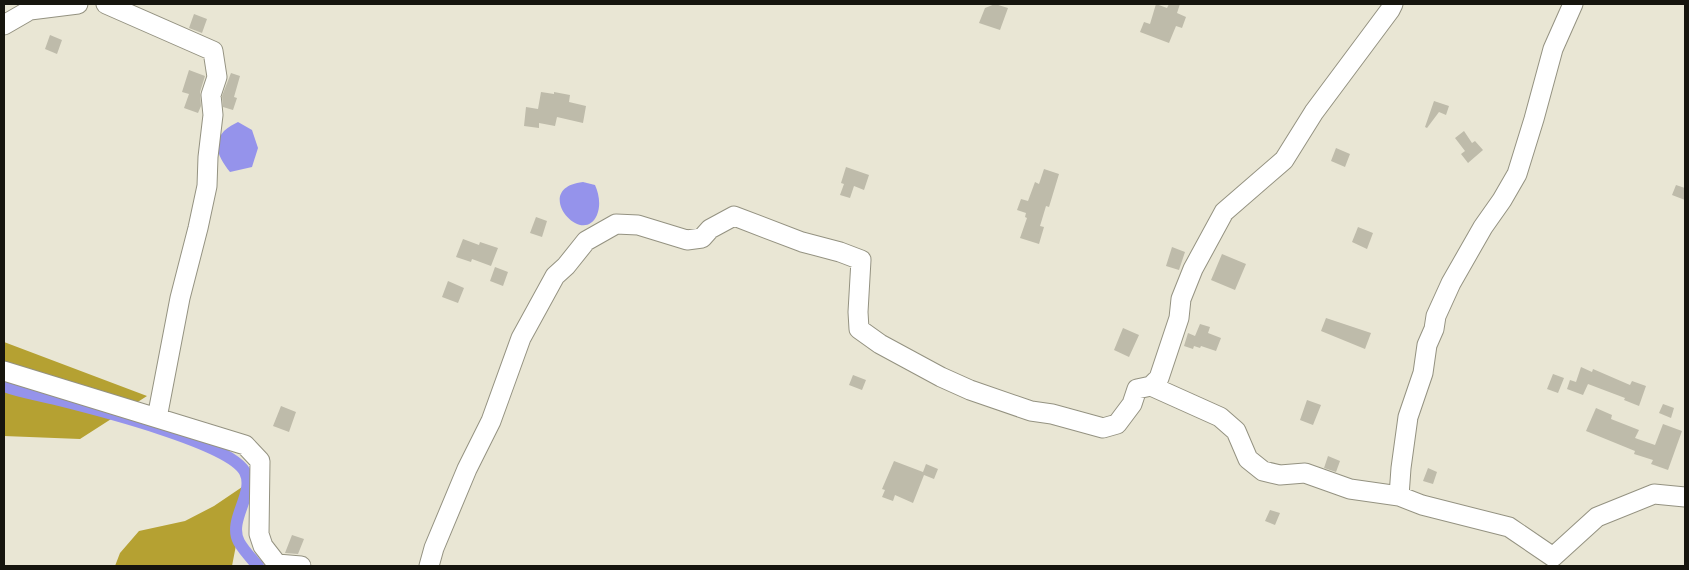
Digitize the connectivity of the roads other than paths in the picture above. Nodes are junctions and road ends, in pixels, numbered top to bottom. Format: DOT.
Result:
graph roads {
  1 [pos="78,4"];
  2 [pos="106,4"];
  3 [pos="1393,4"];
  4 [pos="1573,4"];
  5 [pos="4,25"];
  6 [pos="4,371"];
  7 [pos="1151,386"];
  8 [pos="157,418"];
  9 [pos="1399,496"];
  10 [pos="1685,497"];
  11 [pos="301,566"];
  12 [pos="429,566"];
  1 -- 5 [label="street"];
  2 -- 8 [label="street"];
  3 -- 7 [label="street"];
  4 -- 9 [label="street"];
  6 -- 8 [label="street"];
  7 -- 9 [label="street"];
  7 -- 12 [label="street"];
  8 -- 11 [label="street"];
  9 -- 10 [label="street"];
}
